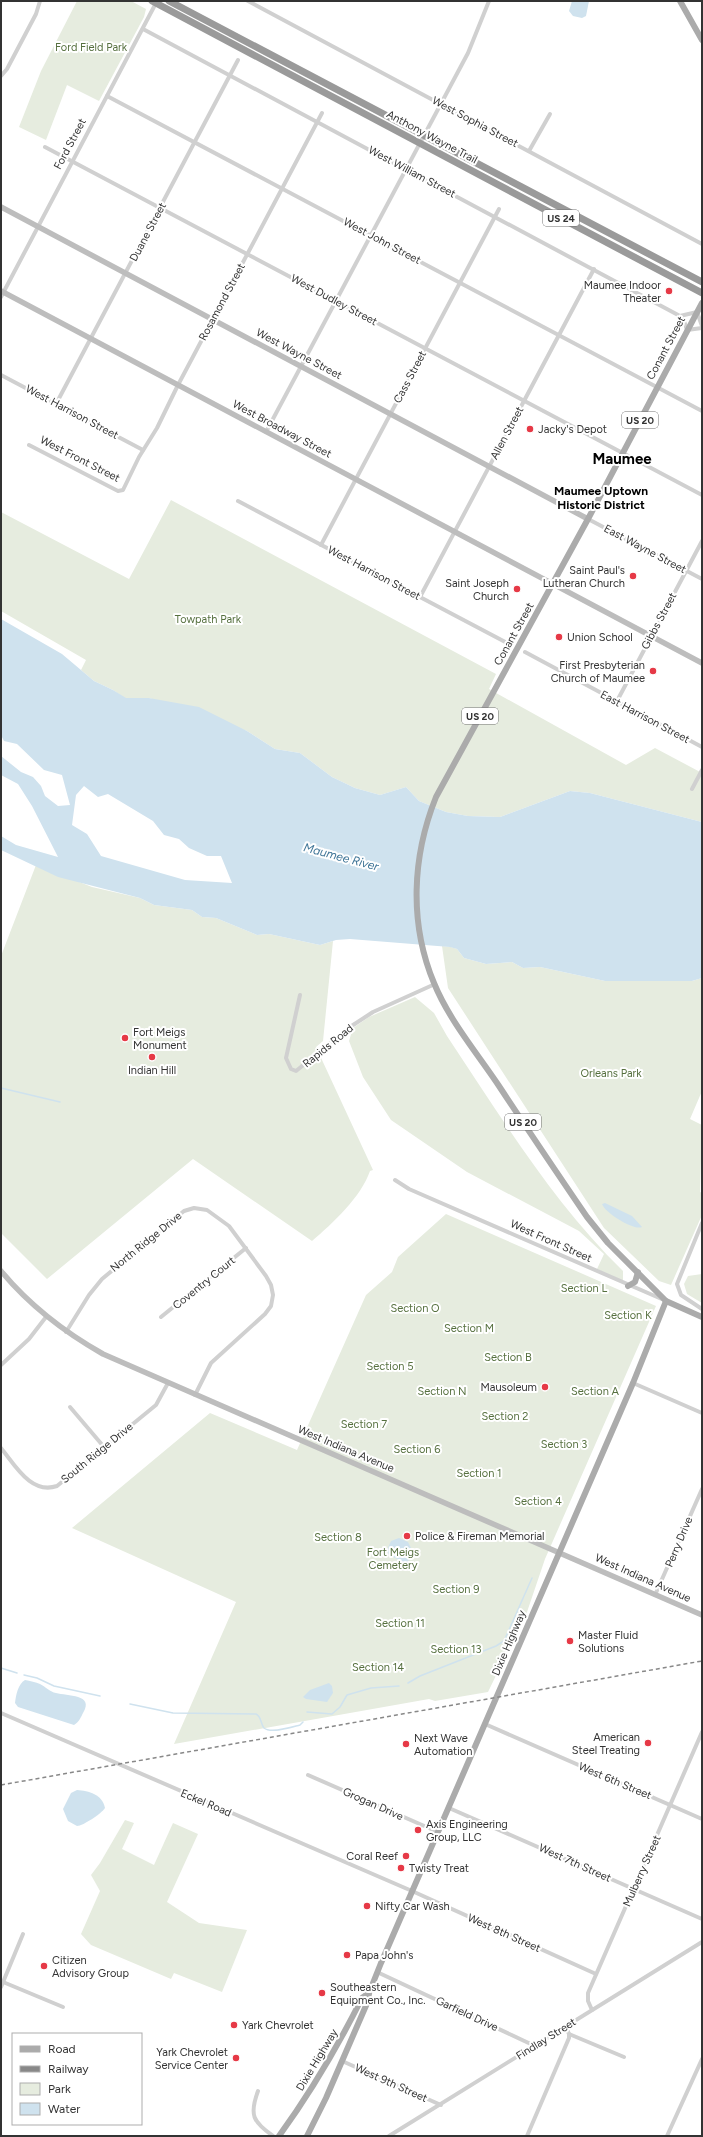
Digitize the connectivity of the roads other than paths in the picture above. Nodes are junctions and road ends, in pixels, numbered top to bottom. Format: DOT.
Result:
graph roads {
  1 [pos="40,1"];
  2 [pos="169,1"];
  3 [pos="248,1"];
  4 [pos="489,1"];
  5 [pos="680,1"];
  6 [pos="155,2"];
  7 [pos="143,29"];
  8 [pos="702,40"];
  9 [pos="238,60"];
  10 [pos="230,75"];
  11 [pos="1,76"];
  12 [pos="107,96"];
  13 [pos="440,103"];
  14 [pos="322,113"];
  15 [pos="550,114"];
  16 [pos="318,122"];
  17 [pos="423,135"];
  18 [pos="196,142"];
  19 [pos="420,143"];
  20 [pos="45,147"];
  21 [pos="529,151"];
  22 [pos="73,161"];
  23 [pos="406,169"];
  24 [pos="282,188"];
  25 [pos="1,207"];
  26 [pos="161,208"];
  27 [pos="499,209"];
  28 [pos="495,216"];
  29 [pos="38,226"];
  30 [pos="371,235"];
  31 [pos="702,244"];
  32 [pos="247,254"];
  33 [pos="594,269"];
  34 [pos="126,273"];
  35 [pos="702,282"];
  36 [pos="460,283"];
  37 [pos="2,293"];
  38 [pos="702,293"];
  39 [pos="336,301"];
  40 [pos="702,303"];
  41 [pos="697,312"];
  42 [pos="680,316"];
  43 [pos="213,319"];
  44 [pos="702,327"];
  45 [pos="687,330"];
  46 [pos="559,335"];
  47 [pos="91,339"];
  48 [pos="425,349"];
  49 [pos="301,366"];
  50 [pos="1,375"];
  51 [pos="178,385"];
  52 [pos="657,387"];
  53 [pos="524,401"];
  54 [pos="56,404"];
  55 [pos="702,411"];
  56 [pos="390,414"];
  57 [pos="266,432"];
  58 [pos="29,445"];
  59 [pos="143,450"];
  60 [pos="622,453"];
  61 [pos="489,466"];
  62 [pos="356,479"];
  63 [pos="121,491"];
  64 [pos="702,495"];
  65 [pos="238,501"];
  66 [pos="588,519"];
  67 [pos="454,532"];
  68 [pos="702,541"];
  69 [pos="321,545"];
  70 [pos="686,571"];
  71 [pos="702,579"];
  72 [pos="553,584"];
  73 [pos="420,597"];
  74 [pos="651,636"];
  75 [pos="511,645"];
  76 [pos="525,652"];
  77 [pos="702,663"];
  78 [pos="617,701"];
  79 [pos="702,747"];
  80 [pos="702,770"];
  81 [pos="692,789"];
  82 [pos="434,984"];
  83 [pos="300,994"];
  84 [pos="394,1180"];
  85 [pos="702,1223"];
  86 [pos="246,1248"];
  87 [pos="1,1272"];
  88 [pos="638,1272"];
  89 [pos="628,1286"];
  90 [pos="666,1301"];
  91 [pos="702,1309"];
  92 [pos="702,1316"];
  93 [pos="46,1317"];
  94 [pos="161,1318"];
  95 [pos="66,1332"];
  96 [pos="1,1364"];
  97 [pos="168,1383"];
  98 [pos="633,1383"];
  99 [pos="195,1395"];
  100 [pos="70,1407"];
  101 [pos="702,1413"];
  102 [pos="104,1447"];
  103 [pos="1,1448"];
  104 [pos="702,1489"];
  105 [pos="559,1553"];
  106 [pos="655,1595"];
  107 [pos="702,1615"];
  108 [pos="1,1713"];
  109 [pos="485,1724"];
  110 [pos="702,1732"];
  111 [pos="308,1775"];
  112 [pos="670,1805"];
  113 [pos="448,1808"];
  114 [pos="702,1819"];
  115 [pos="438,1832"];
  116 [pos="634,1889"];
  117 [pos="412,1891"];
  118 [pos="702,1919"];
  119 [pos="23,1934"];
  120 [pos="702,1942"];
  121 [pos="377,1972"];
  122 [pos="596,1974"];
  123 [pos="2,1985"];
  124 [pos="369,1993"];
  125 [pos="63,2007"];
  126 [pos="592,2010"];
  127 [pos="566,2026"];
  128 [pos="570,2034"];
  129 [pos="535,2046"];
  130 [pos="624,2057"];
  131 [pos="702,2060"];
  132 [pos="342,2061"];
  133 [pos="258,2091"];
  134 [pos="441,2104"];
  135 [pos="273,2136"];
  136 [pos="279,2136"];
  137 [pos="307,2136"];
  138 [pos="389,2136"];
  139 [pos="527,2136"];
  140 [pos="668,2136"];
  1 -- 11 [label="street"];
  2 -- 17 [label="highway, Anthony Wayne Trail / US 24"];
  3 -- 13 [label="street, West Sophia Street"];
  4 -- 13 [label="street"];
  5 -- 8 [label="main road"];
  6 -- 7 [label="street, Ford Street"];
  6 -- 19 [label="highway, Anthony Wayne Trail / US 24"];
  7 -- 10 [label="street, West William Street"];
  7 -- 12 [label="street, Ford Street"];
  9 -- 10 [label="street, Duane Street"];
  10 -- 16 [label="street, West William Street"];
  10 -- 18 [label="street, Duane Street"];
  12 -- 18 [label="street, West John Street"];
  12 -- 22 [label="street, Ford Street"];
  13 -- 17 [label="street"];
  13 -- 21 [label="street, West Sophia Street"];
  14 -- 16 [label="street, Rosamond Street"];
  15 -- 21 [label="street"];
  16 -- 23 [label="street, West William Street"];
  16 -- 24 [label="street, Rosamond Street"];
  17 -- 19 [label="street"];
  17 -- 35 [label="highway, Anthony Wayne Trail / US 24"];
  18 -- 24 [label="street, West John Street"];
  18 -- 26 [label="street, Duane Street"];
  19 -- 23 [label="street"];
  19 -- 38 [label="highway, Anthony Wayne Trail / US 24"];
  20 -- 22 [label="street, West Dudley Street"];
  21 -- 31 [label="street, West Sophia Street"];
  22 -- 26 [label="street, West Dudley Street"];
  22 -- 29 [label="street, Ford Street"];
  23 -- 28 [label="street, West William Street"];
  23 -- 30 [label="street"];
  24 -- 30 [label="street, West John Street"];
  24 -- 32 [label="street, Rosamond Street"];
  25 -- 29 [label="street, West Wayne Street"];
  26 -- 32 [label="street, West Dudley Street"];
  26 -- 34 [label="street, Duane Street"];
  27 -- 28 [label="street, Cass Street"];
  28 -- 33 [label="street, West William Street"];
  28 -- 36 [label="street, Cass Street"];
  29 -- 34 [label="street, West Wayne Street"];
  29 -- 37 [label="street, Ford Street"];
  30 -- 36 [label="street, West John Street"];
  30 -- 39 [label="street"];
  32 -- 39 [label="street, West Dudley Street"];
  32 -- 43 [label="street, Rosamond Street"];
  33 -- 42 [label="street, West William Street"];
  33 -- 46 [label="street, Allen Street"];
  34 -- 43 [label="street, West Wayne Street"];
  34 -- 47 [label="street, Duane Street"];
  36 -- 46 [label="street, West John Street"];
  36 -- 48 [label="street, Cass Street"];
  37 -- 47 [label="street, West Broadway Street"];
  39 -- 48 [label="street, West Dudley Street"];
  39 -- 49 [label="street"];
  40 -- 41 [label="main road, Conant Street / US 20"];
  41 -- 42 [label="street"];
  41 -- 44 [label="street"];
  41 -- 45 [label="main road, Conant Street / US 20"];
  42 -- 45 [label="street"];
  43 -- 49 [label="street, West Wayne Street"];
  43 -- 51 [label="street, Rosamond Street"];
  44 -- 45 [label="street"];
  45 -- 52 [label="main road, Conant Street / US 20"];
  46 -- 52 [label="street, West John Street"];
  46 -- 53 [label="street, Allen Street"];
  47 -- 51 [label="street, West Broadway Street"];
  47 -- 54 [label="street, Duane Street"];
  48 -- 53 [label="street, West Dudley Street"];
  48 -- 56 [label="street, Cass Street"];
  49 -- 56 [label="street, West Wayne Street"];
  49 -- 57 [label="street"];
  50 -- 54 [label="street, West Harrison Street"];
  51 -- 57 [label="street, West Broadway Street"];
  51 -- 59 [label="street, Rosamond Street"];
  52 -- 55 [label="street, West John Street"];
  52 -- 60 [label="main road, Conant Street / US 20"];
  53 -- 60 [label="street, West Dudley Street"];
  53 -- 61 [label="street, Allen Street"];
  54 -- 59 [label="street, West Harrison Street"];
  56 -- 61 [label="street, West Wayne Street"];
  56 -- 62 [label="street, Cass Street"];
  57 -- 62 [label="street, West Broadway Street"];
  58 -- 63 [label="street, West Front Street"];
  59 -- 63 [label="street, Rosamond Street"];
  60 -- 64 [label="street, West Dudley Street"];
  60 -- 66 [label="main road, Conant Street / US 20"];
  61 -- 66 [label="street, West Wayne Street"];
  61 -- 67 [label="street, Allen Street"];
  62 -- 67 [label="street, West Broadway Street"];
  62 -- 69 [label="street, Cass Street"];
  65 -- 69 [label="street, West Harrison Street"];
  66 -- 70 [label="street, East Wayne Street"];
  66 -- 72 [label="main road, Conant Street / US 20"];
  67 -- 72 [label="street, West Broadway Street"];
  67 -- 73 [label="street, Allen Street"];
  68 -- 70 [label="street, Gibbs Street"];
  69 -- 73 [label="street, West Harrison Street"];
  70 -- 71 [label="street, East Wayne Street"];
  70 -- 74 [label="street, Gibbs Street"];
  72 -- 74 [label="street, West Broadway Street"];
  72 -- 82 [label="main road, Conant Street / US 20"];
  73 -- 75 [label="street, West Harrison Street"];
  74 -- 77 [label="street, West Broadway Street"];
  74 -- 78 [label="street, Gibbs Street"];
  76 -- 78 [label="street, East Harrison Street"];
  78 -- 79 [label="street, East Harrison Street"];
  80 -- 81 [label="street"];
  82 -- 83 [label="street, Rapids Road"];
  82 -- 88 [label="main road, US 20"];
  84 -- 89 [label="street, West Front Street"];
  85 -- 91 [label="street"];
  86 -- 94 [label="street, Coventry Court"];
  86 -- 95 [label="street, North Ridge Drive"];
  86 -- 99 [label="street, North Ridge Drive"];
  87 -- 93 [label="street, West Indiana Avenue"];
  88 -- 89 [label="main road"];
  88 -- 90 [label="main road, US 20"];
  89 -- 90 [label="street, West Front Street"];
  90 -- 92 [label="main road, West Front Street / US 20"];
  90 -- 98 [label="main road, Dixie Highway"];
  93 -- 95 [label="street, West Indiana Avenue"];
  93 -- 96 [label="street"];
  95 -- 97 [label="street, West Indiana Avenue"];
  97 -- 99 [label="street, West Indiana Avenue"];
  97 -- 102 [label="street, South Ridge Drive"];
  98 -- 101 [label="street"];
  98 -- 105 [label="main road, Dixie Highway"];
  99 -- 105 [label="street, West Indiana Avenue"];
  100 -- 102 [label="street"];
  102 -- 103 [label="street, South Ridge Drive"];
  104 -- 106 [label="street, Perry Drive"];
  105 -- 106 [label="street, West Indiana Avenue"];
  105 -- 109 [label="main road, Dixie Highway"];
  106 -- 107 [label="street, West Indiana Avenue"];
  108 -- 117 [label="street, Eckel Road"];
  109 -- 112 [label="street, West 6th Street"];
  109 -- 113 [label="main road, Dixie Highway"];
  110 -- 112 [label="street, Mulberry Street"];
  111 -- 115 [label="street, Grogan Drive"];
  112 -- 114 [label="street, West 6th Street"];
  112 -- 116 [label="street, Mulberry Street"];
  113 -- 115 [label="main road, Dixie Highway"];
  113 -- 116 [label="street, West 7th Street"];
  115 -- 117 [label="main road, Dixie Highway"];
  116 -- 118 [label="street, West 7th Street"];
  116 -- 122 [label="street, Mulberry Street"];
  117 -- 121 [label="main road, Dixie Highway"];
  117 -- 122 [label="street, West 8th Street"];
  119 -- 123 [label="street"];
  120 -- 126 [label="street, Findlay Street"];
  121 -- 124 [label="main road, Dixie Highway"];
  121 -- 129 [label="street, Garfield Drive"];
  122 -- 126 [label="street, Mulberry Street"];
  123 -- 125 [label="street"];
  124 -- 132 [label="main road, Dixie Highway"];
  124 -- 136 [label="main road, Dixie Highway"];
  126 -- 127 [label="street, Findlay Street"];
  127 -- 128 [label="street"];
  127 -- 129 [label="street, Findlay Street"];
  128 -- 130 [label="street"];
  128 -- 139 [label="street"];
  129 -- 134 [label="street, Findlay Street"];
  131 -- 140 [label="street"];
  132 -- 134 [label="street, West 9th Street"];
  132 -- 137 [label="main road, Dixie Highway"];
  133 -- 135 [label="street"];
  134 -- 138 [label="street, Findlay Street"];
}
